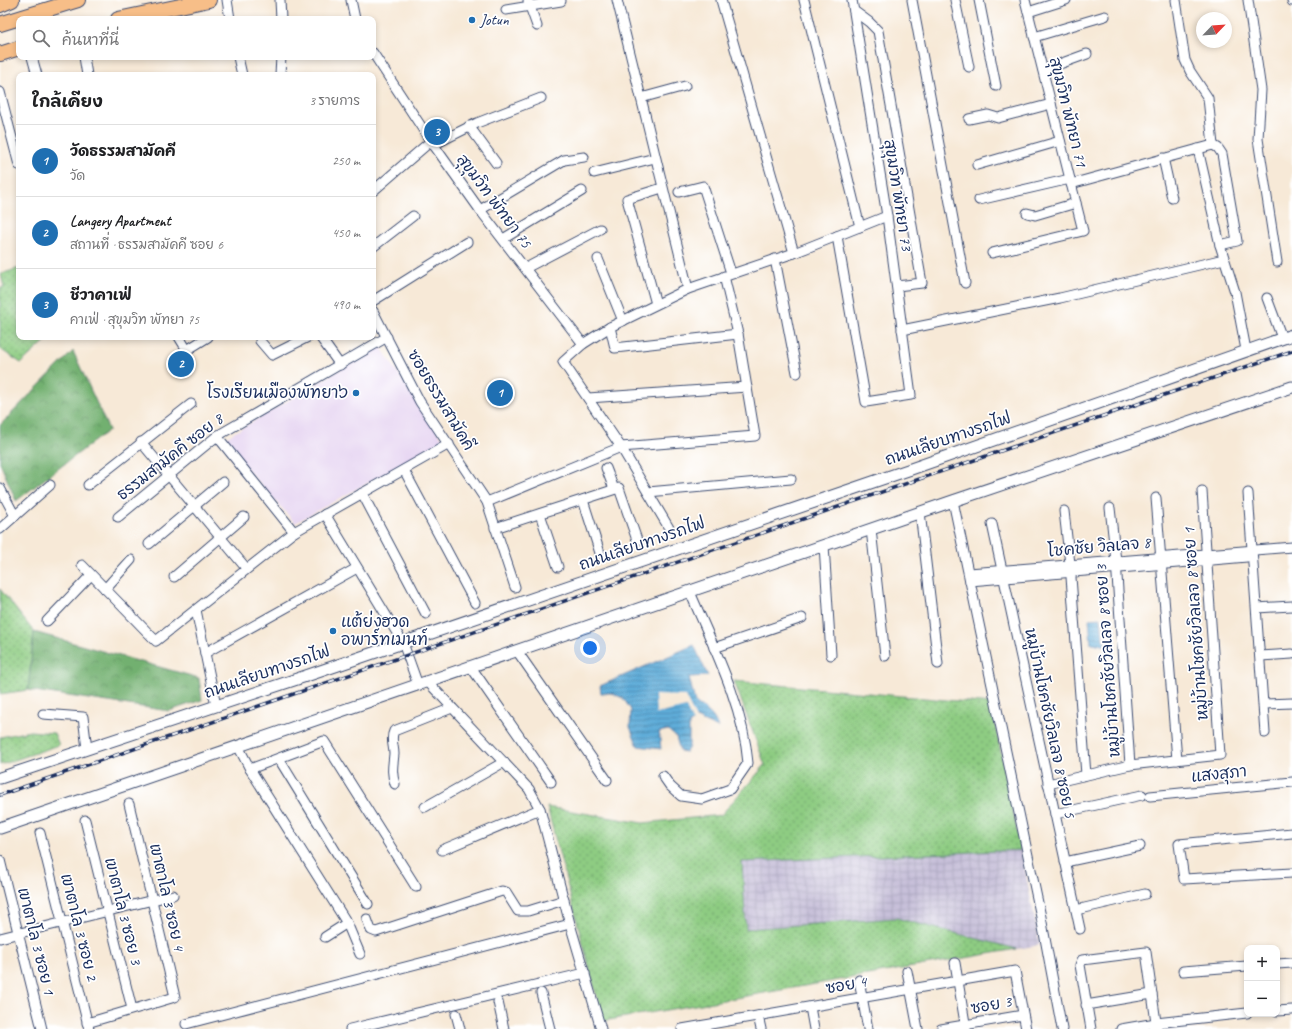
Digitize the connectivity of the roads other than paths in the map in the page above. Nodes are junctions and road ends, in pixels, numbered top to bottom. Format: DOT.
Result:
graph roads {
  1 [pos="12,0"];
  2 [pos="78,0"];
  3 [pos="209,0"];
  4 [pos="227,0"];
  5 [pos="280,0"];
  6 [pos="351,0"];
  7 [pos="617,0"];
  8 [pos="721,0"];
  9 [pos="804,0"];
  10 [pos="852,0"];
  11 [pos="912,0"];
  12 [pos="955,0"];
  13 [pos="979,0"];
  14 [pos="1024,0"];
  15 [pos="1066,0"];
  16 [pos="1176,0"];
  17 [pos="1248,0"];
  18 [pos="561,1"];
  19 [pos="529,3"];
  20 [pos="0,4"];
  21 [pos="506,10"];
  22 [pos="854,11"];
  23 [pos="1028,12"];
  24 [pos="41,15"];
  25 [pos="132,16"];
  26 [pos="230,16"];
  27 [pos="281,16"];
  28 [pos="354,16"];
  29 [pos="1105,16"];
  30 [pos="16,20"];
  31 [pos="0,24"];
  32 [pos="537,26"];
  33 [pos="1034,37"];
  34 [pos="16,49"];
  35 [pos="0,54"];
  36 [pos="1087,54"];
  37 [pos="376,58"];
  38 [pos="33,60"];
  39 [pos="85,60"];
  40 [pos="239,60"];
  41 [pos="281,60"];
  42 [pos="969,67"];
  43 [pos="1043,70"];
  44 [pos="36,72"];
  45 [pos="87,72"];
  46 [pos="241,72"];
  47 [pos="280,72"];
  48 [pos="685,86"];
  49 [pos="996,86"];
  50 [pos="0,92"];
  51 [pos="541,98"];
  52 [pos="641,98"];
  53 [pos="1051,104"];
  54 [pos="969,119"];
  55 [pos="469,126"];
  56 [pos="1060,140"];
  57 [pos="432,143"];
  58 [pos="1213,145"];
  59 [pos="1198,149"];
  60 [pos="16,153"];
  61 [pos="584,156"];
  62 [pos="655,158"];
  63 [pos="1163,158"];
  64 [pos="496,163"];
  65 [pos="977,165"];
  66 [pos="594,173"];
  67 [pos="1070,182"];
  68 [pos="662,188"];
  69 [pos="376,189"];
  70 [pos="582,191"];
  71 [pos="679,192"];
  72 [pos="1172,198"];
  73 [pos="978,200"];
  74 [pos="1076,203"];
  75 [pos="480,210"];
  76 [pos="1027,213"];
  77 [pos="413,216"];
  78 [pos="887,216"];
  79 [pos="860,227"];
  80 [pos="600,229"];
  81 [pos="837,236"];
  82 [pos="503,239"];
  83 [pos="467,242"];
  84 [pos="376,245"];
  85 [pos="1220,246"];
  86 [pos="794,253"];
  87 [pos="992,253"];
  88 [pos="598,258"];
  89 [pos="775,259"];
  90 [pos="1224,259"];
  91 [pos="1276,262"];
  92 [pos="526,268"];
  93 [pos="727,274"];
  94 [pos="965,283"];
  95 [pos="897,286"];
  96 [pos="688,289"];
  97 [pos="1267,298"];
  98 [pos="376,299"];
  99 [pos="656,304"];
  100 [pos="376,317"];
  101 [pos="623,320"];
  102 [pos="610,327"];
  103 [pos="902,330"];
  104 [pos="738,334"];
  105 [pos="1287,336"];
  106 [pos="387,337"];
  107 [pos="181,340"];
  108 [pos="203,340"];
  109 [pos="302,340"];
  110 [pos="322,340"];
  111 [pos="260,341"];
  112 [pos="583,344"];
  113 [pos="1246,350"];
  114 [pos="340,365"];
  115 [pos="797,373"];
  116 [pos="747,387"];
  117 [pos="1292,387"];
  118 [pos="588,398"];
  119 [pos="190,404"];
  120 [pos="217,436"];
  121 [pos="142,442"];
  122 [pos="449,444"];
  123 [pos="622,447"];
  124 [pos="606,468"];
  125 [pos="404,470"];
  126 [pos="169,476"];
  127 [pos="791,479"];
  128 [pos="223,482"];
  129 [pos="50,485"];
  130 [pos="88,486"];
  131 [pos="0,488"];
  132 [pos="614,490"];
  133 [pos="1202,491"];
  134 [pos="648,492"];
  135 [pos="362,493"];
  136 [pos="1248,493"];
  137 [pos="1156,498"];
  138 [pos="583,500"];
  139 [pos="953,501"];
  140 [pos="487,502"];
  141 [pos="194,507"];
  142 [pos="1110,508"];
  143 [pos="1064,511"];
  144 [pos="920,512"];
  145 [pos="325,514"];
  146 [pos="540,514"];
  147 [pos="15,516"];
  148 [pos="118,517"];
  149 [pos="244,517"];
  150 [pos="992,524"];
  151 [pos="495,528"];
  152 [pos="669,528"];
  153 [pos="0,529"];
  154 [pos="871,529"];
  155 [pos="294,532"];
  156 [pos="220,537"];
  157 [pos="637,540"];
  158 [pos="149,544"];
  159 [pos="824,545"];
  160 [pos="1292,547"];
  161 [pos="600,553"];
  162 [pos="1254,553"];
  163 [pos="1292,553"];
  164 [pos="1208,557"];
  165 [pos="131,560"];
  166 [pos="1162,561"];
  167 [pos="1116,564"];
  168 [pos="82,565"];
  169 [pos="558,566"];
  170 [pos="246,568"];
  171 [pos="357,568"];
  172 [pos="1071,568"];
  173 [pos="1002,574"];
  174 [pos="91,575"];
  175 [pos="174,577"];
  176 [pos="969,577"];
  177 [pos="515,587"];
  178 [pos="105,589"];
  179 [pos="690,592"];
  180 [pos="475,603"];
  181 [pos="1292,606"];
  182 [pos="1257,608"];
  183 [pos="196,610"];
  184 [pos="426,614"];
  185 [pos="802,618"];
  186 [pos="47,621"];
  187 [pos="403,643"];
  188 [pos="714,648"];
  189 [pos="517,651"];
  190 [pos="205,653"];
  191 [pos="1292,654"];
  192 [pos="830,655"];
  193 [pos="885,656"];
  194 [pos="1260,656"];
  195 [pos="938,664"];
  196 [pos="471,667"];
  197 [pos="423,683"];
  198 [pos="1292,703"];
  199 [pos="1264,704"];
  200 [pos="216,706"];
  201 [pos="452,708"];
  202 [pos="43,714"];
  203 [pos="1265,733"];
  204 [pos="238,746"];
  205 [pos="87,749"];
  206 [pos="279,759"];
  207 [pos="1176,760"];
  208 [pos="504,762"];
  209 [pos="1130,765"];
  210 [pos="250,769"];
  211 [pos="1086,775"];
  212 [pos="663,776"];
  213 [pos="0,778"];
  214 [pos="607,780"];
  215 [pos="551,782"];
  216 [pos="1292,782"];
  217 [pos="395,784"];
  218 [pos="1048,784"];
  219 [pos="129,804"];
  220 [pos="425,807"];
  221 [pos="540,809"];
  222 [pos="1055,814"];
  223 [pos="85,820"];
  224 [pos="0,828"];
  225 [pos="40,833"];
  226 [pos="1292,833"];
  227 [pos="1140,846"];
  228 [pos="442,850"];
  229 [pos="0,860"];
  230 [pos="1065,862"];
  231 [pos="1292,873"];
  232 [pos="416,887"];
  233 [pos="1145,894"];
  234 [pos="173,895"];
  235 [pos="152,900"];
  236 [pos="564,900"];
  237 [pos="368,904"];
  238 [pos="1076,910"];
  239 [pos="107,912"];
  240 [pos="367,919"];
  241 [pos="62,923"];
  242 [pos="347,923"];
  243 [pos="570,924"];
  244 [pos="1080,929"];
  245 [pos="18,934"];
  246 [pos="325,936"];
  247 [pos="0,938"];
  248 [pos="360,954"];
  249 [pos="955,963"];
  250 [pos="1292,963"];
  251 [pos="1280,964"];
  252 [pos="1244,966"];
  253 [pos="1183,970"];
  254 [pos="907,971"];
  255 [pos="585,973"];
  256 [pos="859,980"];
  257 [pos="958,981"];
  258 [pos="910,990"];
  259 [pos="541,992"];
  260 [pos="1152,994"];
  261 [pos="863,998"];
  262 [pos="498,1002"];
  263 [pos="1086,1005"];
  264 [pos="810,1007"];
  265 [pos="132,1009"];
  266 [pos="1292,1010"];
  267 [pos="1280,1011"];
  268 [pos="1244,1013"];
  269 [pos="456,1014"];
  270 [pos="1023,1015"];
  271 [pos="758,1016"];
  272 [pos="186,1024"];
  273 [pos="88,1026"];
  274 [pos="712,1026"];
  275 [pos="1157,1026"];
  276 [pos="966,1027"];
  277 [pos="42,1029"];
  278 [pos="350,1029"];
  279 [pos="460,1029"];
  280 [pos="504,1029"];
  281 [pos="550,1029"];
  282 [pos="601,1029"];
  283 [pos="682,1029"];
  284 [pos="760,1029"];
  285 [pos="814,1029"];
  286 [pos="868,1029"];
  287 [pos="918,1029"];
  288 [pos="941,1029"];
  289 [pos="1026,1029"];
  290 [pos="1062,1029"];
  291 [pos="1090,1029"];
  292 [pos="1121,1029"];
  1 -- 20 [label="highway"];
  2 -- 24 [label="highway"];
  3 -- 25 [label="highway"];
  4 -- 26 [label="street"];
  5 -- 27 [label="street"];
  6 -- 28 [label="street"];
  7 -- 52 [label="street"];
  8 -- 86 [label="street"];
  9 -- 79 [label="street"];
  10 -- 22 [label="street, สุขุมวิท พัทยา 73"];
  11 -- 94 [label="street"];
  12 -- 42 [label="street"];
  13 -- 49 [label="street"];
  14 -- 23 [label="street, สุขุมวิท พัทยา 71"];
  15 -- 23 [label="street"];
  16 -- 58 [label="street"];
  17 -- 91 [label="street"];
  18 -- 19 [label="street"];
  19 -- 21 [label="street"];
  19 -- 32 [label="street"];
  22 -- 78 [label="street, สุขุมวิท พัทยา 73"];
  22 -- 95 [label="street"];
  23 -- 33 [label="street, สุขุมวิท พัทยา 71"];
  29 -- 33 [label="street"];
  30 -- 31 [label="highway"];
  33 -- 43 [label="street, สุขุมวิท พัทยา 71"];
  34 -- 35 [label="highway"];
  36 -- 43 [label="street"];
  37 -- 57 [label="street, สุขุมวิท พัทยา 75"];
  38 -- 44 [label="street"];
  39 -- 45 [label="street"];
  40 -- 46 [label="street"];
  41 -- 47 [label="street"];
  43 -- 53 [label="street, สุขุมวิท พัทยา 71"];
  48 -- 52 [label="street"];
  50 -- 60 [label="street"];
  51 -- 55 [label="street"];
  52 -- 62 [label="street"];
  53 -- 54 [label="street"];
  53 -- 56 [label="street, สุขุมวิท พัทยา 71"];
  55 -- 57 [label="street"];
  55 -- 64 [label="street"];
  56 -- 65 [label="street"];
  56 -- 67 [label="street, สุขุมวิท พัทยา 71"];
  57 -- 69 [label="street"];
  57 -- 75 [label="street, สุขุมวิท พัทยา 75"];
  58 -- 59 [label="street"];
  58 -- 85 [label="street"];
  59 -- 63 [label="street"];
  59 -- 85 [label="street"];
  61 -- 75 [label="street"];
  62 -- 66 [label="street"];
  62 -- 68 [label="street"];
  63 -- 67 [label="street"];
  63 -- 72 [label="street"];
  67 -- 73 [label="street"];
  67 -- 74 [label="street, สุขุมวิท พัทยา 71"];
  68 -- 96 [label="street"];
  68 -- 99 [label="street"];
  70 -- 82 [label="street"];
  71 -- 93 [label="street"];
  74 -- 76 [label="street"];
  74 -- 87 [label="street, สุขุมวิท พัทยา 71"];
  75 -- 82 [label="street, สุขุมวิท พัทยา 75"];
  77 -- 84 [label="street"];
  78 -- 79 [label="street"];
  78 -- 95 [label="street, สุขุมวิท พัทยา 73"];
  79 -- 81 [label="street"];
  80 -- 92 [label="street"];
  81 -- 86 [label="street"];
  81 -- 103 [label="street, สุขุมวิท พัทยา 73"];
  82 -- 92 [label="street, สุขุมวิท พัทยา 75"];
  83 -- 98 [label="street"];
  85 -- 90 [label="street"];
  86 -- 89 [label="street"];
  88 -- 101 [label="street"];
  89 -- 93 [label="street"];
  89 -- 115 [label="street"];
  90 -- 103 [label="street"];
  90 -- 113 [label="street"];
  92 -- 112 [label="street, สุขุมวิท พัทยา 75"];
  93 -- 96 [label="street"];
  93 -- 104 [label="street"];
  95 -- 103 [label="street, สุขุมวิท พัทยา 73"];
  96 -- 99 [label="street"];
  97 -- 105 [label="street"];
  99 -- 101 [label="street"];
  100 -- 106 [label="street, ซอยธรรมสามัคคี"];
  101 -- 102 [label="street"];
  102 -- 104 [label="street"];
  102 -- 112 [label="street"];
  104 -- 116 [label="street"];
  105 -- 113 [label="street, ถนนเลียบทางรถไฟ"];
  106 -- 114 [label="street, ธรรมสามัคคี ซอย 8"];
  106 -- 122 [label="street, ซอยธรรมสามัคคี"];
  107 -- 108 [label="street"];
  109 -- 111 [label="street"];
  110 -- 114 [label="street"];
  112 -- 118 [label="street"];
  113 -- 187 [label="street, ถนนเลียบทางรถไฟ"];
  114 -- 120 [label="street, ธรรมสามัคคี ซอย 8"];
  116 -- 118 [label="street"];
  116 -- 123 [label="street"];
  117 -- 139 [label="street"];
  118 -- 123 [label="street"];
  119 -- 121 [label="street"];
  120 -- 126 [label="street, ธรรมสามัคคี ซอย 8"];
  120 -- 155 [label="street"];
  121 -- 126 [label="street"];
  121 -- 130 [label="street"];
  122 -- 125 [label="street"];
  122 -- 140 [label="street, ซอยธรรมสามัคคี"];
  123 -- 134 [label="street"];
  123 -- 140 [label="street"];
  124 -- 132 [label="street"];
  125 -- 135 [label="street"];
  125 -- 180 [label="street"];
  126 -- 141 [label="street"];
  126 -- 148 [label="street, ธรรมสามัคคี ซอย 8"];
  127 -- 134 [label="street"];
  128 -- 141 [label="street"];
  129 -- 147 [label="street"];
  131 -- 147 [label="street"];
  132 -- 138 [label="street"];
  132 -- 157 [label="street"];
  133 -- 164 [label="street, หมู่บ้านโชคชัยวิลเลจ 8 ซอย 1"];
  134 -- 152 [label="street"];
  135 -- 145 [label="street"];
  135 -- 184 [label="street"];
  136 -- 162 [label="street"];
  137 -- 166 [label="street"];
  138 -- 146 [label="street"];
  138 -- 161 [label="street"];
  139 -- 144 [label="street"];
  139 -- 176 [label="street"];
  140 -- 151 [label="street, ซอยธรรมสามัคคี"];
  141 -- 156 [label="street"];
  141 -- 158 [label="street"];
  142 -- 167 [label="street, หมู่บ้านโชคชัยวิลเลจ 8 ซอย 3"];
  143 -- 172 [label="street"];
  144 -- 154 [label="street"];
  144 -- 195 [label="street"];
  145 -- 155 [label="street"];
  145 -- 171 [label="street"];
  146 -- 151 [label="street"];
  146 -- 169 [label="street"];
  147 -- 153 [label="street"];
  149 -- 156 [label="street"];
  150 -- 173 [label="street, หมู่บ้านโชคชัยวิลเลจ 8 ซอย 5"];
  151 -- 177 [label="street, ซอยธรรมสามัคคี"];
  154 -- 159 [label="street"];
  154 -- 193 [label="street"];
  155 -- 170 [label="street"];
  156 -- 170 [label="street"];
  156 -- 175 [label="street"];
  159 -- 179 [label="street"];
  159 -- 192 [label="street"];
  160 -- 162 [label="street"];
  162 -- 163 [label="street"];
  162 -- 164 [label="street, โชคชัย วิลเลจ 8"];
  162 -- 182 [label="street"];
  164 -- 166 [label="street, โชคชัย วิลเลจ 8"];
  164 -- 207 [label="street, หมู่บ้านโชคชัยวิลเลจ 8 ซอย 1"];
  165 -- 178 [label="street"];
  166 -- 167 [label="street, โชคชัย วิลเลจ 8"];
  166 -- 207 [label="street"];
  167 -- 172 [label="street, โชคชัย วิลเลจ 8"];
  167 -- 209 [label="street, หมู่บ้านโชคชัยวิลเลจ 8 ซอย 3"];
  168 -- 174 [label="street"];
  170 -- 183 [label="street"];
  171 -- 187 [label="street"];
  171 -- 190 [label="street"];
  172 -- 173 [label="street, โชคชัย วิลเลจ 8"];
  172 -- 211 [label="street"];
  173 -- 176 [label="street, โชคชัย วิลเลจ 8"];
  173 -- 218 [label="street, หมู่บ้านโชคชัยวิลเลจ 8 ซอย 5"];
  174 -- 178 [label="street"];
  174 -- 186 [label="street"];
  176 -- 290 [label="street"];
  178 -- 183 [label="street"];
  179 -- 188 [label="street"];
  179 -- 189 [label="street"];
  181 -- 182 [label="street"];
  182 -- 194 [label="street"];
  183 -- 190 [label="street"];
  185 -- 188 [label="street"];
  187 -- 197 [label="street"];
  187 -- 200 [label="street, ถนนเลียบทางรถไฟ"];
  188 -- 212 [label="street"];
  189 -- 196 [label="street"];
  189 -- 214 [label="street"];
  190 -- 200 [label="street"];
  191 -- 194 [label="street"];
  194 -- 199 [label="street"];
  196 -- 197 [label="street"];
  196 -- 215 [label="street"];
  197 -- 201 [label="street"];
  197 -- 204 [label="street"];
  198 -- 199 [label="street"];
  199 -- 203 [label="street"];
  200 -- 205 [label="street, ถนนเลียบทางรถไฟ"];
  201 -- 208 [label="street"];
  201 -- 217 [label="street"];
  202 -- 205 [label="street"];
  204 -- 210 [label="street"];
  204 -- 224 [label="street"];
  205 -- 213 [label="street, ถนนเลียบทางรถไฟ"];
  206 -- 210 [label="street"];
  206 -- 232 [label="street"];
  206 -- 237 [label="street"];
  207 -- 209 [label="street"];
  208 -- 220 [label="street"];
  208 -- 221 [label="street"];
  209 -- 211 [label="street"];
  210 -- 242 [label="street"];
  211 -- 218 [label="street"];
  216 -- 222 [label="street, แสงสุภา"];
  218 -- 222 [label="street, หมู่บ้านโชคชัยวิลเลจ 8 ซอย 5"];
  219 -- 235 [label="street, เขาตาโล 3 ซอย 4"];
  221 -- 228 [label="street"];
  221 -- 236 [label="street"];
  222 -- 230 [label="street, หมู่บ้านโชคชัยวิลเลจ 8 ซอย 5"];
  223 -- 239 [label="street, เขาตาโล 3 ซอย 3"];
  225 -- 241 [label="street, เขาตาโล 3 ซอย 2"];
  226 -- 231 [label="street"];
  227 -- 230 [label="street"];
  229 -- 245 [label="street, เขาตาโล 3 ซอย 1"];
  230 -- 238 [label="street, หมู่บ้านโชคชัยวิลเลจ 8 ซอย 5"];
  233 -- 238 [label="street"];
  234 -- 235 [label="street"];
  235 -- 239 [label="street"];
  235 -- 265 [label="street, เขาตาโล 3 ซอย 4"];
  236 -- 240 [label="street"];
  236 -- 243 [label="street"];
  238 -- 244 [label="street, หมู่บ้านโชคชัยวิลเลจ 8 ซอย 5"];
  239 -- 241 [label="street"];
  239 -- 265 [label="street, เขาตาโล 3 ซอย 3"];
  241 -- 245 [label="street"];
  241 -- 273 [label="street, เขาตาโล 3 ซอย 2"];
  242 -- 246 [label="street"];
  242 -- 248 [label="street"];
  243 -- 255 [label="street"];
  243 -- 272 [label="street"];
  245 -- 247 [label="street"];
  245 -- 277 [label="street, เขาตาโล 3 ซอย 1"];
  249 -- 257 [label="street"];
  250 -- 251 [label="street"];
  252 -- 253 [label="street"];
  254 -- 258 [label="street"];
  255 -- 278 [label="street"];
  255 -- 282 [label="street"];
  256 -- 261 [label="street"];
  257 -- 258 [label="street, ซอย 4"];
  257 -- 270 [label="street, ซอย 4"];
  257 -- 276 [label="street"];
  258 -- 261 [label="street, ซอย 4"];
  258 -- 287 [label="street"];
  259 -- 281 [label="street"];
  260 -- 263 [label="street"];
  260 -- 263 [label="street"];
  260 -- 275 [label="street"];
  261 -- 264 [label="street, ซอย 4"];
  261 -- 286 [label="street"];
  262 -- 280 [label="street"];
  263 -- 291 [label="street"];
  264 -- 271 [label="street, ซอย 4"];
  264 -- 285 [label="street"];
  265 -- 273 [label="street"];
  266 -- 267 [label="street"];
  268 -- 275 [label="street"];
  269 -- 279 [label="street"];
  270 -- 276 [label="street, ซอย 3"];
  270 -- 289 [label="street"];
  271 -- 274 [label="street, ซอย 4"];
  271 -- 284 [label="street"];
  274 -- 283 [label="street, ซอย 4"];
  275 -- 292 [label="street"];
  276 -- 288 [label="street, ซอย 3"];
}
